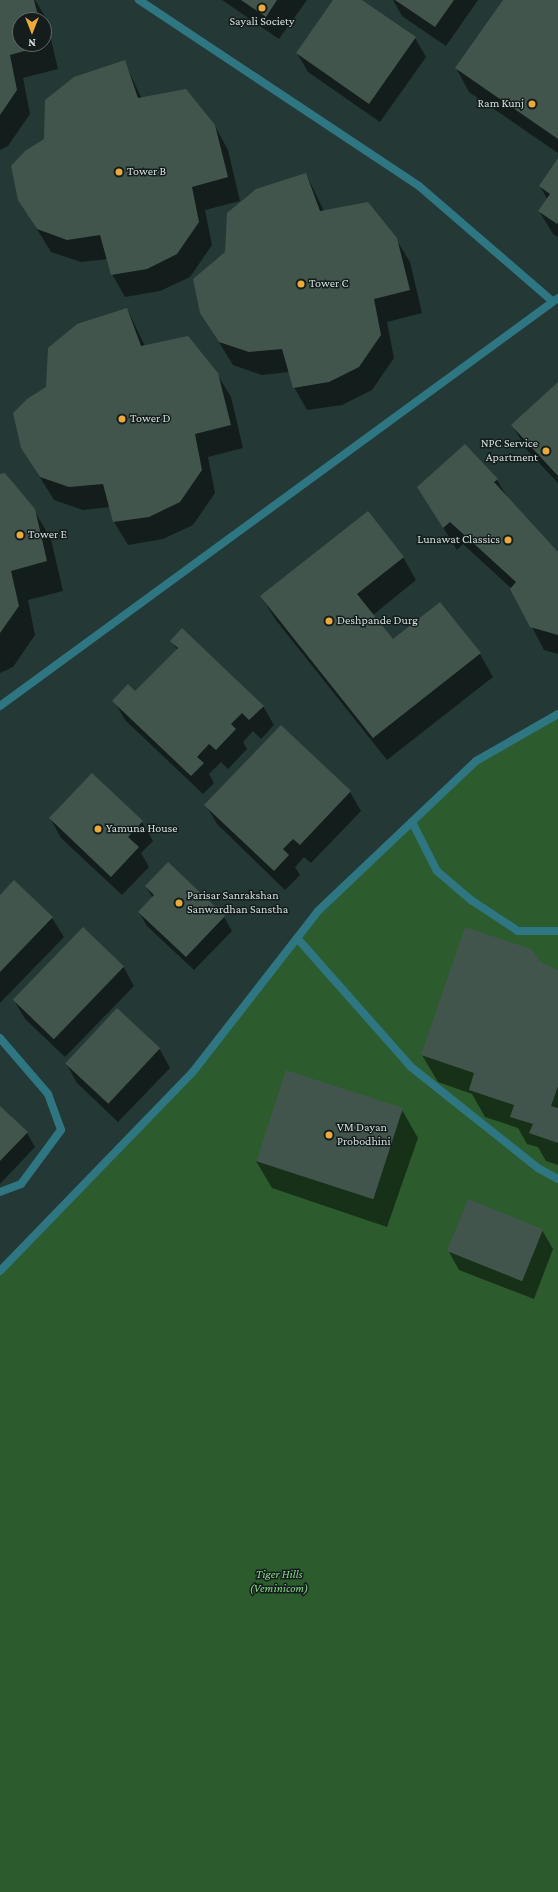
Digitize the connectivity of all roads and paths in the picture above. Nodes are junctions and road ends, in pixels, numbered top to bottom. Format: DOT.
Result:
graph roads {
  1 [pos="139,0"];
  2 [pos="555,299"];
  3 [pos="0,706"];
  4 [pos="558,714"];
  5 [pos="412,822"];
  6 [pos="558,931"];
  7 [pos="297,938"];
  8 [pos="0,1038"];
  9 [pos="558,1179"];
  10 [pos="0,1192"];
  11 [pos="0,1271"];
  1 -- 2 [label="street"];
  2 -- 3 [label="street"];
  4 -- 5 [label="street"];
  5 -- 6 [label="street"];
  5 -- 7 [label="street"];
  7 -- 9 [label="street"];
  7 -- 11 [label="street"];
  8 -- 10 [label="street"];
}
